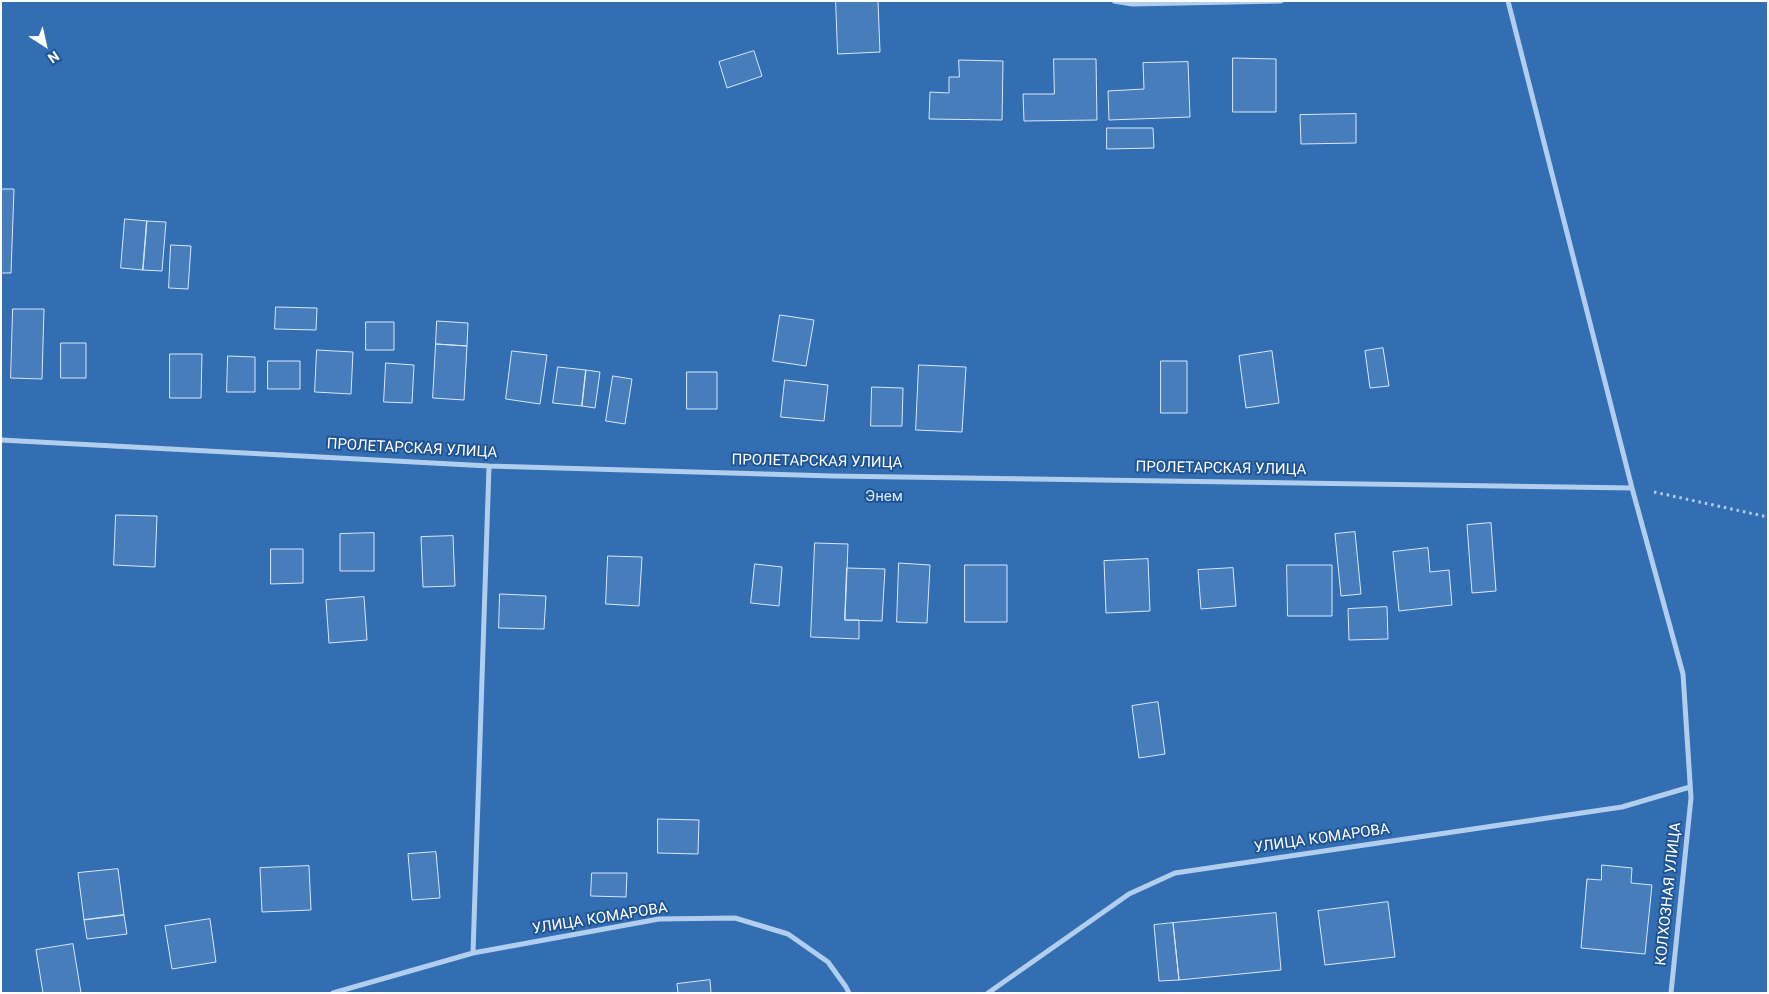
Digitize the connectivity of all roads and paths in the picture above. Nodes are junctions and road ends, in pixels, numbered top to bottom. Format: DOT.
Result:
graph roads {
  1 [pos="1114,1"];
  2 [pos="1281,1"];
  3 [pos="1508,1"];
  4 [pos="1,440"];
  5 [pos="489,466"];
  6 [pos="1632,488"];
  7 [pos="1768,517"];
  8 [pos="1690,787"];
  9 [pos="473,954"];
  10 [pos="333,993"];
  11 [pos="848,993"];
  12 [pos="988,993"];
  13 [pos="1671,993"];
  1 -- 2 [label="street"];
  3 -- 6 [label="street, КОЛХОЗНАЯ УЛИЦА"];
  4 -- 5 [label="street, ПРОЛЕТАРСКАЯ УЛИЦА"];
  5 -- 6 [label="street, ПРОЛЕТАРСКАЯ УЛИЦА"];
  5 -- 9 [label="street"];
  6 -- 7 [label="path"];
  6 -- 8 [label="street, КОЛХОЗНАЯ УЛИЦА"];
  8 -- 12 [label="street, УЛИЦА КОМАРОВА"];
  8 -- 13 [label="street, КОЛХОЗНАЯ УЛИЦА"];
  9 -- 10 [label="street, УЛИЦА КОМАРОВА"];
  9 -- 11 [label="street, УЛИЦА КОМАРОВА"];
}
